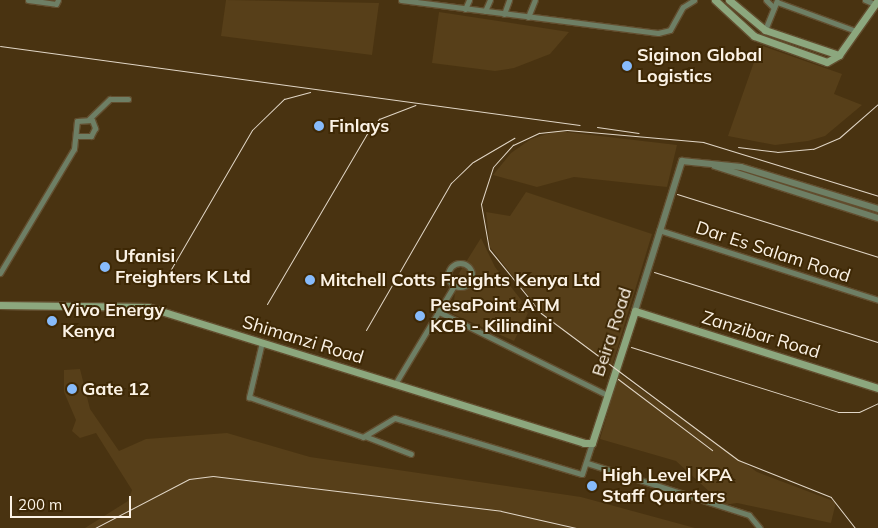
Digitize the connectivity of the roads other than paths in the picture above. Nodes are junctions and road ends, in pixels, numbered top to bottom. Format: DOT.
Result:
graph roads {
  1 [pos="28,0"];
  2 [pos="58,0"];
  3 [pos="401,0"];
  4 [pos="407,0"];
  5 [pos="448,0"];
  6 [pos="469,0"];
  7 [pos="490,0"];
  8 [pos="509,0"];
  9 [pos="535,0"];
  10 [pos="694,0"];
  11 [pos="715,0"];
  12 [pos="729,0"];
  13 [pos="766,0"];
  14 [pos="865,0"];
  15 [pos="40,1"];
  16 [pos="777,1"];
  17 [pos="876,2"];
  18 [pos="445,6"];
  19 [pos="774,8"];
  20 [pos="465,9"];
  21 [pos="485,11"];
  22 [pos="504,14"];
  23 [pos="528,17"];
  24 [pos="765,30"];
  25 [pos="856,31"];
  26 [pos="803,50"];
  27 [pos="128,99"];
  28 [pos="89,118"];
  29 [pos="78,136"];
  30 [pos="706,162"];
  31 [pos="878,210"];
  32 [pos="878,218"];
  33 [pos="659,230"];
  34 [pos="0,273"];
  35 [pos="454,286"];
  36 [pos="878,300"];
  37 [pos="0,305"];
  38 [pos="635,311"];
  39 [pos="439,312"];
  40 [pos="262,342"];
  41 [pos="395,384"];
  42 [pos="878,388"];
  43 [pos="607,395"];
  44 [pos="367,437"];
  45 [pos="592,443"];
  46 [pos="411,454"];
  47 [pos="587,463"];
  48 [pos="760,528"];
  1 -- 15 [label="street"];
  2 -- 15 [label="street"];
  3 -- 4 [label="street"];
  4 -- 18 [label="street"];
  5 -- 18 [label="street"];
  6 -- 20 [label="street"];
  7 -- 21 [label="street"];
  8 -- 22 [label="street"];
  9 -- 23 [label="street"];
  10 -- 23 [label="street"];
  11 -- 26 [label="main road"];
  12 -- 24 [label="main road"];
  13 -- 19 [label="street"];
  14 -- 17 [label="street"];
  16 -- 19 [label="street"];
  16 -- 25 [label="street"];
  17 -- 25 [label="main road"];
  18 -- 20 [label="street"];
  19 -- 24 [label="street"];
  20 -- 21 [label="street"];
  21 -- 22 [label="street"];
  22 -- 23 [label="street"];
  24 -- 26 [label="main road"];
  25 -- 26 [label="main road"];
  27 -- 28 [label="street"];
  28 -- 29 [label="street"];
  28 -- 29 [label="street"];
  29 -- 34 [label="street"];
  30 -- 31 [label="street"];
  30 -- 32 [label="street"];
  30 -- 33 [label="street, Beira Road"];
  33 -- 36 [label="street, Dar Es Salam Road"];
  33 -- 38 [label="street, Beira Road"];
  35 -- 35 [label="street"];
  35 -- 39 [label="street"];
  37 -- 40 [label="main road, Shimanzi Road"];
  38 -- 42 [label="main road, Zanzibar Road"];
  38 -- 43 [label="main road, Beira Road"];
  39 -- 41 [label="street"];
  39 -- 43 [label="street"];
  40 -- 41 [label="main road, Shimanzi Road"];
  40 -- 44 [label="street"];
  41 -- 45 [label="main road, Shimanzi Road"];
  43 -- 45 [label="main road, Beira Road"];
  44 -- 46 [label="street"];
  44 -- 47 [label="street"];
  45 -- 47 [label="street"];
  47 -- 48 [label="street"];
}
